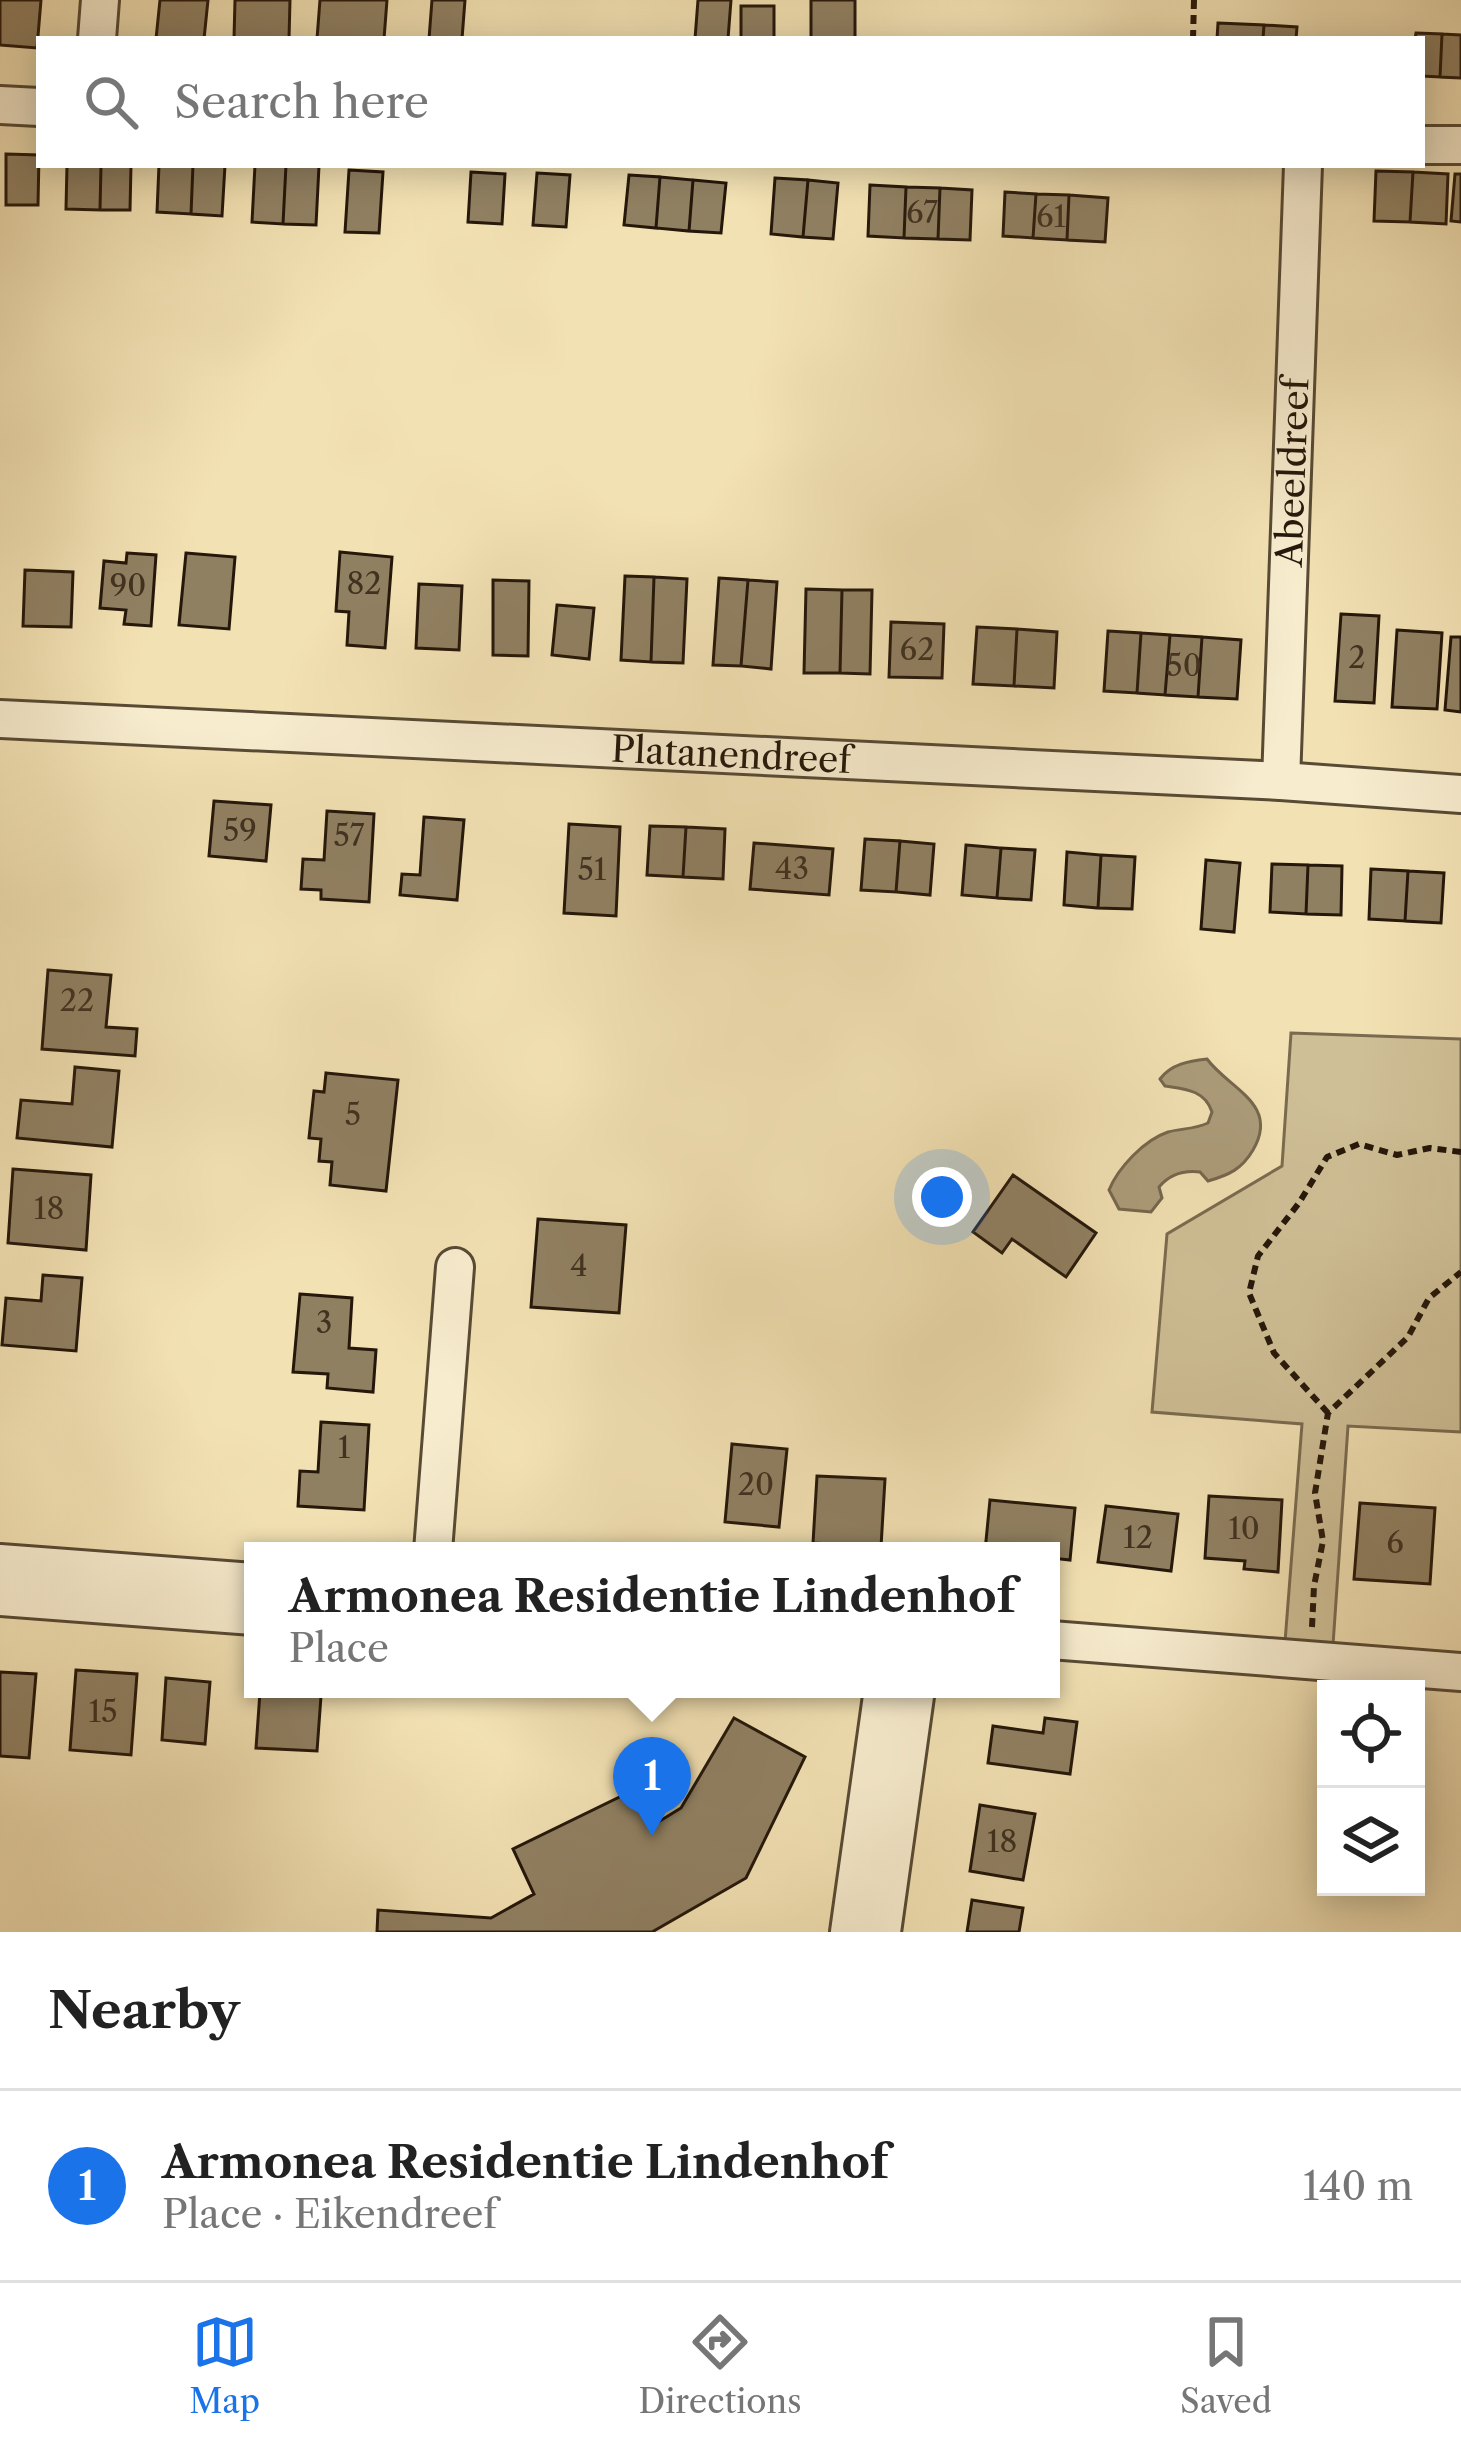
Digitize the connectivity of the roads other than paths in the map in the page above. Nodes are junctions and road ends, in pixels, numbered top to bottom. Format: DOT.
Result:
graph roads {
  1 [pos="100,0"];
  2 [pos="97,36"];
  3 [pos="0,105"];
  4 [pos="36,107"];
  5 [pos="1425,145"];
  6 [pos="1461,146"];
  7 [pos="1303,168"];
  8 [pos="0,718"];
  9 [pos="1281,781"];
  10 [pos="1461,794"];
  11 [pos="454,1267"];
  12 [pos="435,1542"];
  13 [pos="0,1563"];
  14 [pos="244,1581"];
  15 [pos="0,1597"];
  16 [pos="244,1615"];
  17 [pos="1060,1641"];
  18 [pos="1461,1672"];
  19 [pos="882,1698"];
  20 [pos="915,1698"];
  21 [pos="849,1932"];
  22 [pos="882,1932"];
  1 -- 2 [label="street"];
  3 -- 4 [label="street"];
  5 -- 6 [label="street"];
  7 -- 9 [label="street, Abeeldreef"];
  8 -- 9 [label="street, Platanendreef"];
  9 -- 10 [label="street, Platanendreef"];
  11 -- 12 [label="street"];
  13 -- 14 [label="street"];
  15 -- 16 [label="street"];
  17 -- 18 [label="street"];
  19 -- 21 [label="street"];
  20 -- 22 [label="street"];
}
